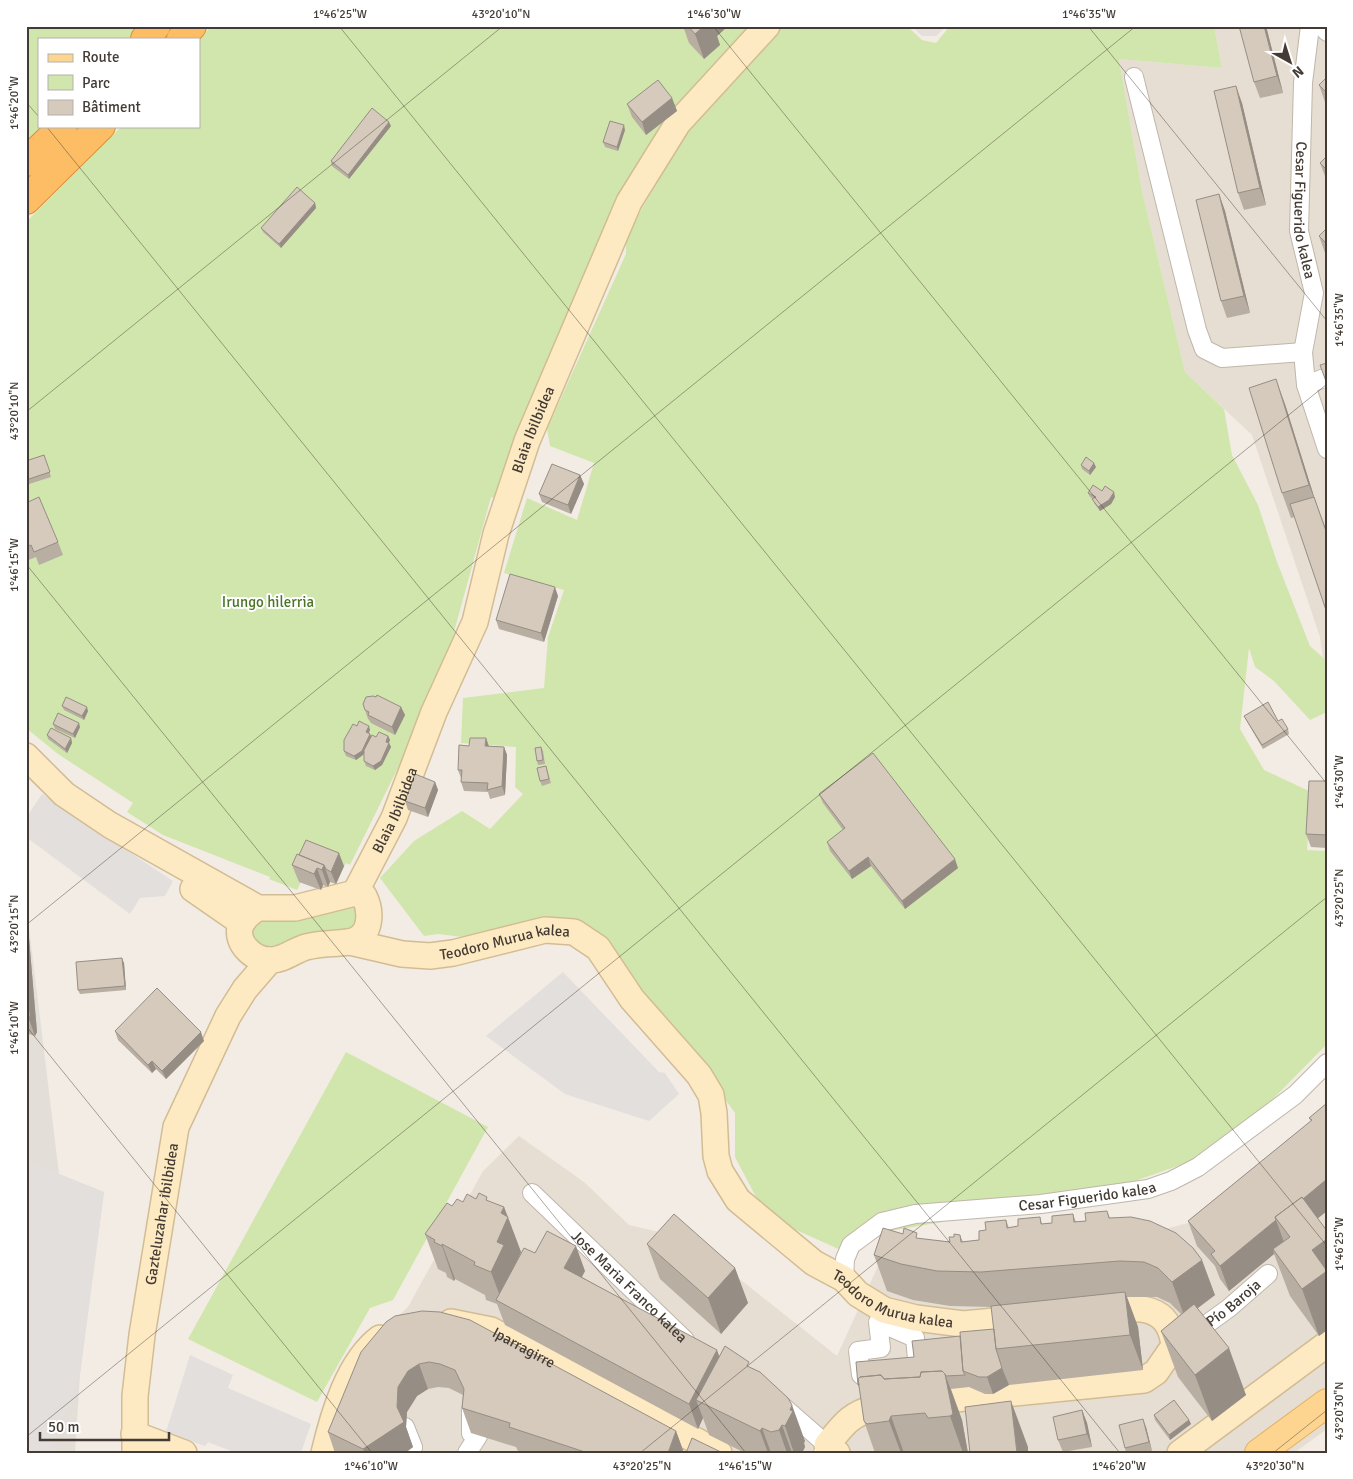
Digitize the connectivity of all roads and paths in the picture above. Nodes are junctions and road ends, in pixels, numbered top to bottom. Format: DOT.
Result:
graph roads {
  1 [pos="156,26"];
  2 [pos="192,26"];
  3 [pos="766,26"];
  4 [pos="1310,26"];
  5 [pos="1321,26"];
  6 [pos="1327,32"];
  7 [pos="146,38"];
  8 [pos="182,38"];
  9 [pos="1134,77"];
  10 [pos="61,128"];
  11 [pos="99,128"];
  12 [pos="26,162"];
  13 [pos="26,200"];
  14 [pos="1314,293"];
  15 [pos="1327,312"];
  16 [pos="1302,352"];
  17 [pos="1327,377"];
  18 [pos="1306,385"];
  19 [pos="1327,449"];
  20 [pos="26,756"];
  21 [pos="363,901"];
  22 [pos="250,915"];
  23 [pos="350,942"];
  24 [pos="402,954"];
  25 [pos="260,957"];
  26 [pos="1327,1064"];
  27 [pos="532,1193"];
  28 [pos="1268,1274"];
  29 [pos="844,1279"];
  30 [pos="1327,1344"];
  31 [pos="1174,1346"];
  32 [pos="698,1347"];
  33 [pos="768,1393"];
  34 [pos="464,1395"];
  35 [pos="1327,1403"];
  36 [pos="408,1410"];
  37 [pos="135,1444"];
  38 [pos="829,1450"];
  39 [pos="184,1453"];
  40 [pos="324,1453"];
  41 [pos="408,1453"];
  42 [pos="467,1453"];
  43 [pos="719,1453"];
  44 [pos="1180,1453"];
  45 [pos="1259,1453"];
  1 -- 7 [label="highway"];
  2 -- 8 [label="highway"];
  3 -- 21 [label="street, Blaia Ibilbidea"];
  4 -- 14 [label="street, Cesar Figuerido kalea"];
  5 -- 6 [label="street"];
  9 -- 16 [label="street"];
  10 -- 12 [label="highway"];
  11 -- 13 [label="highway"];
  14 -- 15 [label="street"];
  14 -- 16 [label="street, Cesar Figuerido kalea"];
  16 -- 18 [label="street, Cesar Figuerido kalea"];
  17 -- 18 [label="street"];
  18 -- 19 [label="street, Cesar Figuerido kalea"];
  20 -- 22 [label="street"];
  21 -- 22 [label="street"];
  21 -- 23 [label="street, Blaia Ibilbidea"];
  21 -- 24 [label="street"];
  22 -- 25 [label="street"];
  23 -- 24 [label="street, Teodoro Murua kalea"];
  23 -- 25 [label="street, Teodoro Murua kalea"];
  24 -- 29 [label="street, Teodoro Murua kalea"];
  25 -- 37 [label="street, Gazteluzahar ibilbidea"];
  26 -- 29 [label="street, Cesar Figuerido kalea"];
  27 -- 32 [label="street, Jose Maria Franco kalea"];
  28 -- 31 [label="street, Pío Baroja"];
  29 -- 31 [label="street, Teodoro Murua kalea"];
  30 -- 44 [label="street"];
  31 -- 38 [label="street"];
  33 -- 38 [label="street"];
  34 -- 42 [label="street"];
  35 -- 45 [label="main road"];
  36 -- 41 [label="street"];
  37 -- 39 [label="street"];
  40 -- 43 [label="street, Iparragirre"];
}
